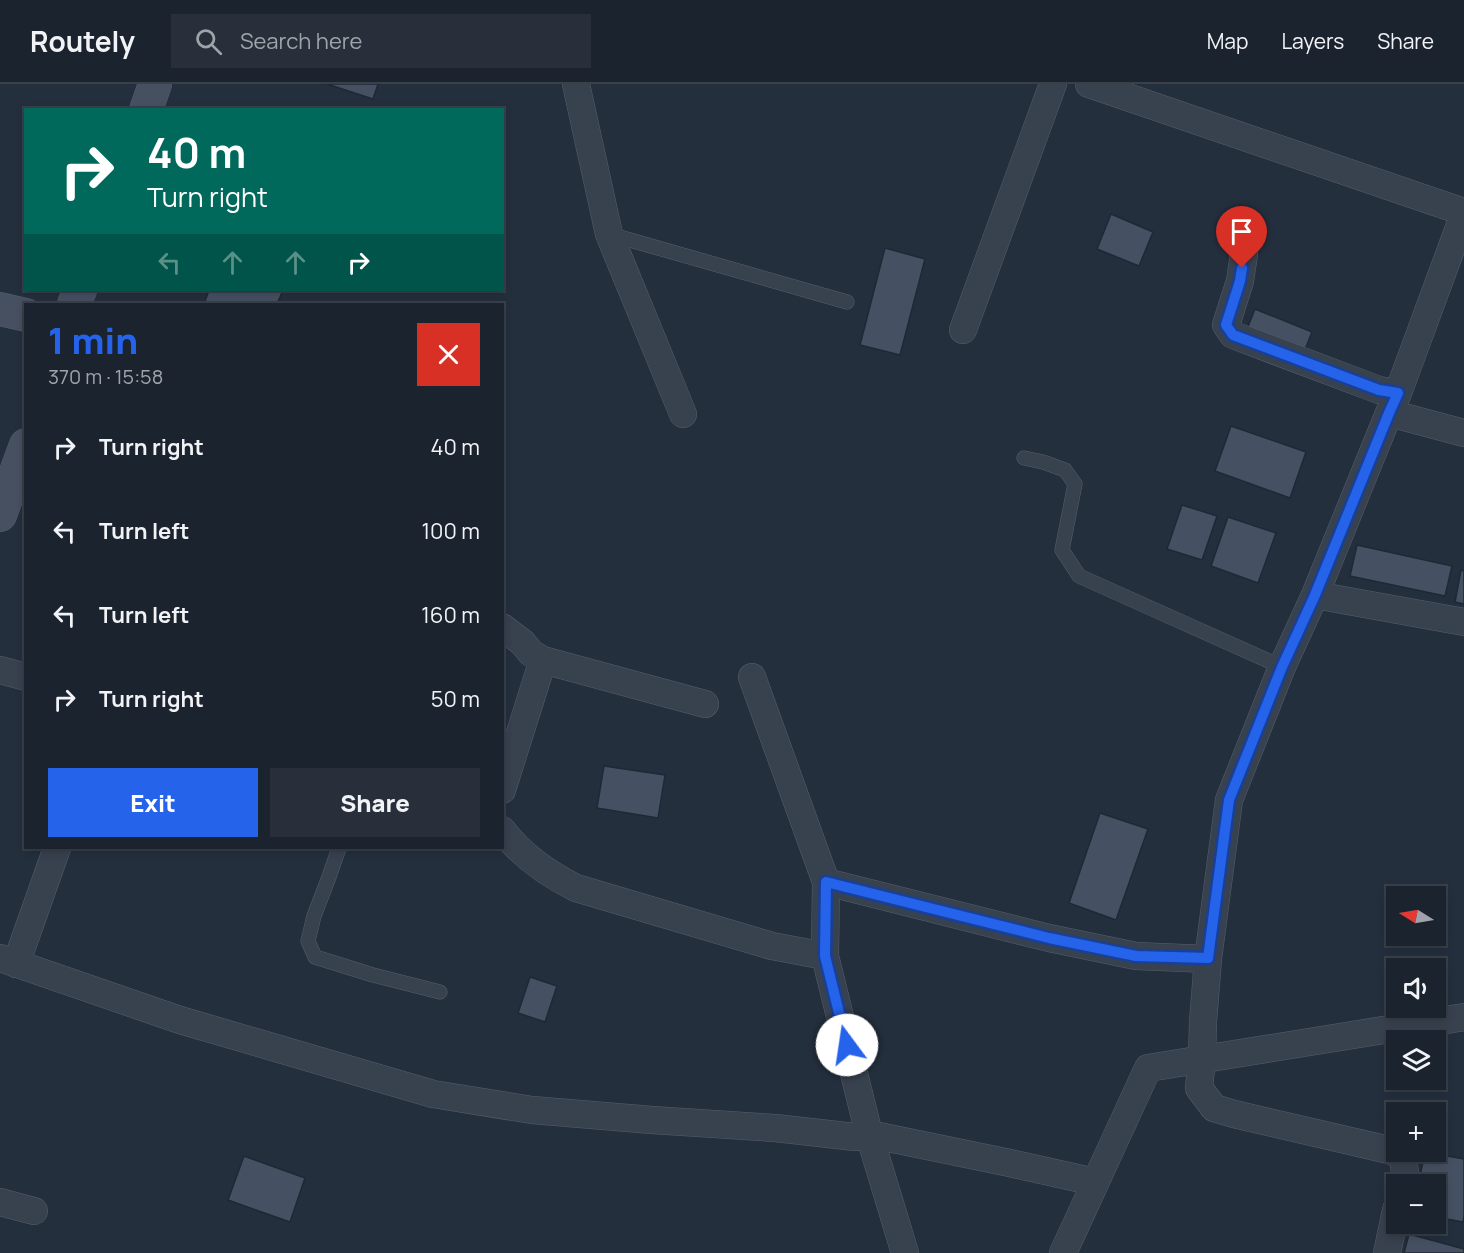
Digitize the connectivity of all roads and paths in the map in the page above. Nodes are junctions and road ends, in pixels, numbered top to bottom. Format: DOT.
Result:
graph roads {
  1 [pos="155,84"];
  2 [pos="576,84"];
  3 [pos="1053,84"];
  4 [pos="1089,84"];
  5 [pos="147,108"];
  6 [pos="1464,213"];
  7 [pos="609,234"];
  8 [pos="1244,254"];
  9 [pos="847,302"];
  10 [pos="0,309"];
  11 [pos="24,315"];
  12 [pos="963,330"];
  13 [pos="1394,403"];
  14 [pos="683,414"];
  15 [pos="1464,433"];
  16 [pos="24,450"];
  17 [pos="1024,458"];
  18 [pos="0,515"];
  19 [pos="1315,595"];
  20 [pos="1464,622"];
  21 [pos="504,629"];
  22 [pos="543,660"];
  23 [pos="1282,667"];
  24 [pos="0,670"];
  25 [pos="24,676"];
  26 [pos="752,677"];
  27 [pos="705,704"];
  28 [pos="504,784"];
  29 [pos="504,832"];
  30 [pos="57,849"];
  31 [pos="339,849"];
  32 [pos="826,882"];
  33 [pos="825,956"];
  34 [pos="1208,958"];
  35 [pos="8,961"];
  36 [pos="440,992"];
  37 [pos="1464,1017"];
  38 [pos="1202,1058"];
  39 [pos="869,1134"];
  40 [pos="1404,1174"];
  41 [pos="1095,1182"];
  42 [pos="0,1202"];
  43 [pos="34,1211"];
  44 [pos="1391,1234"];
  45 [pos="905,1253"];
  46 [pos="1063,1253"];
  47 [pos="1387,1253"];
  1 -- 5 [label="street"];
  2 -- 7 [label="street"];
  3 -- 12 [label="street"];
  4 -- 6 [label="street"];
  6 -- 13 [label="street"];
  7 -- 9 [label="lane"];
  7 -- 14 [label="street"];
  8 -- 13 [label="street"];
  10 -- 11 [label="street"];
  13 -- 15 [label="street"];
  13 -- 19 [label="street"];
  16 -- 18 [label="street"];
  17 -- 23 [label="lane"];
  19 -- 20 [label="street"];
  19 -- 23 [label="street"];
  21 -- 22 [label="street"];
  22 -- 27 [label="street"];
  22 -- 28 [label="street"];
  23 -- 34 [label="street"];
  24 -- 25 [label="street"];
  26 -- 32 [label="street"];
  29 -- 33 [label="street"];
  30 -- 35 [label="street"];
  31 -- 36 [label="lane"];
  32 -- 33 [label="street"];
  32 -- 34 [label="street"];
  33 -- 39 [label="street"];
  34 -- 38 [label="street"];
  35 -- 39 [label="street"];
  37 -- 38 [label="street"];
  38 -- 40 [label="street"];
  38 -- 41 [label="street"];
  39 -- 41 [label="street"];
  39 -- 45 [label="street"];
  41 -- 46 [label="street"];
  42 -- 43 [label="street"];
  44 -- 47 [label="street"];
}
